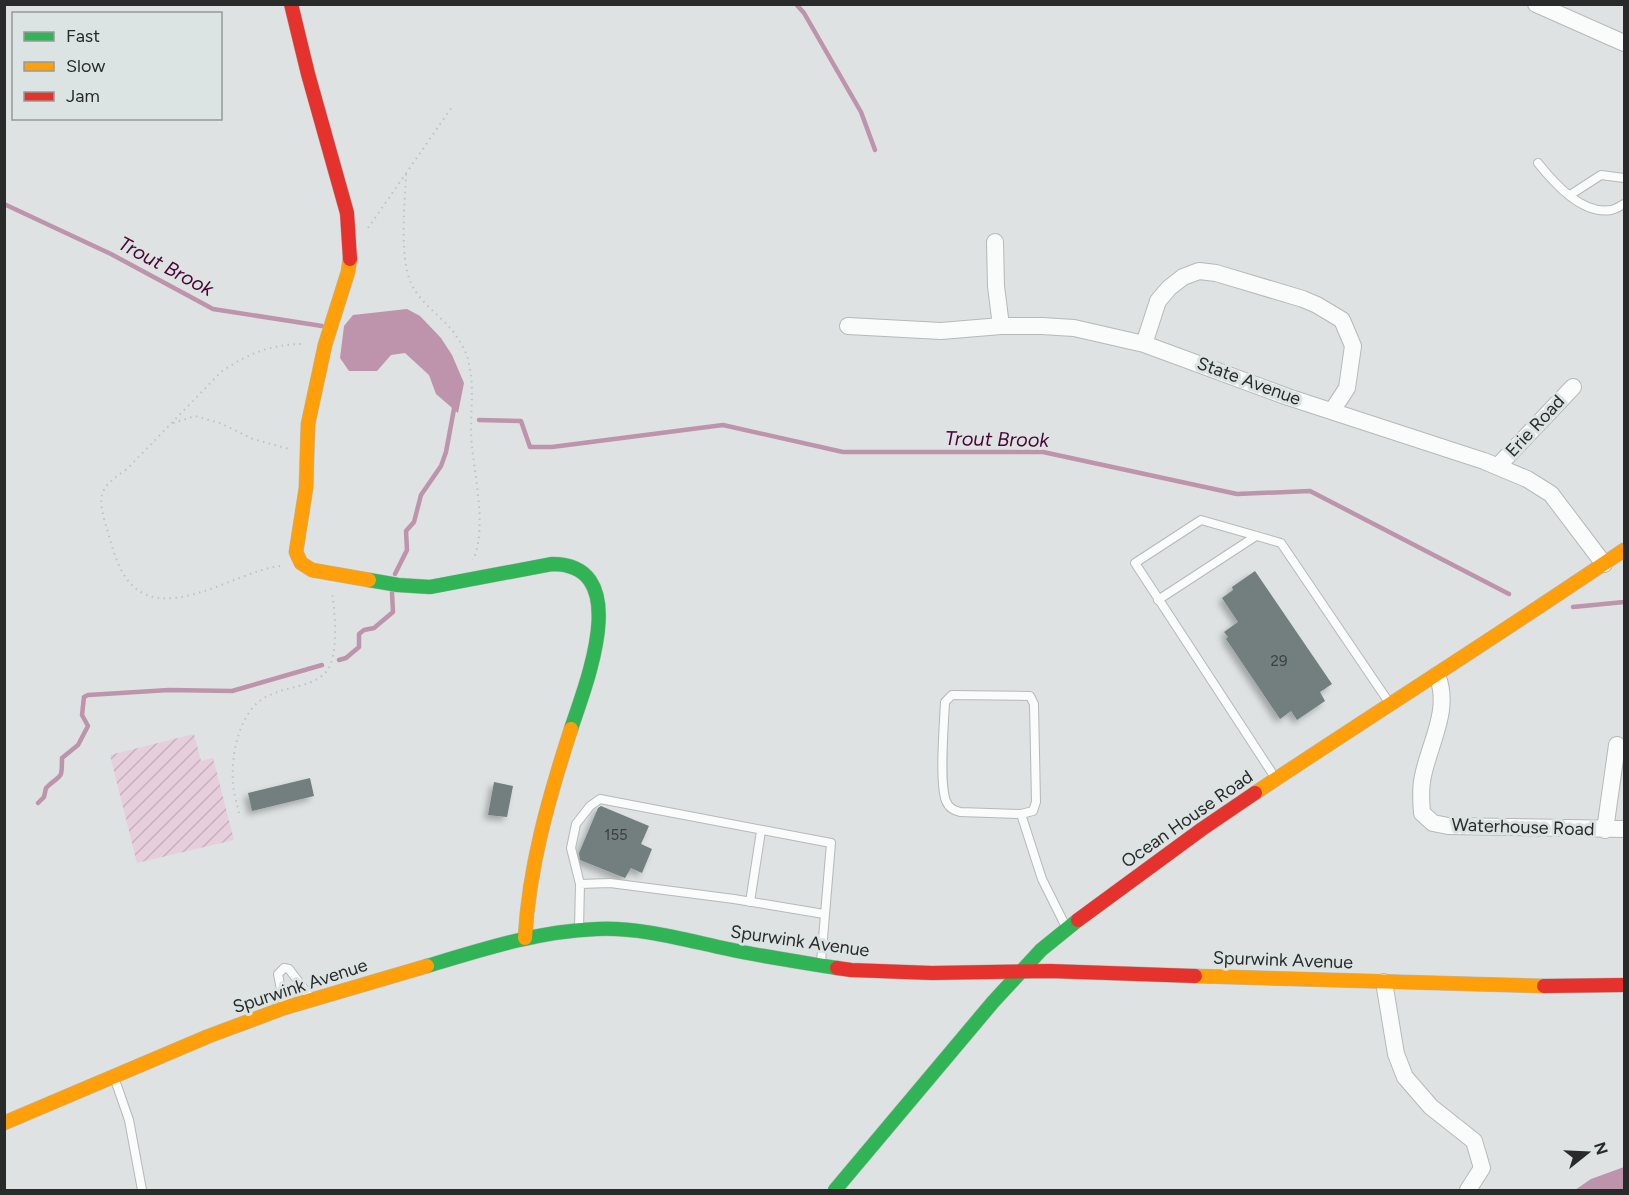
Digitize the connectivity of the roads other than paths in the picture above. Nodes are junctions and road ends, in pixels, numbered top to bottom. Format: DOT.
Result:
graph roads {
  1 [pos="291,4"];
  2 [pos="1536,4"];
  3 [pos="1624,43"];
  4 [pos="1538,163"];
  5 [pos="1624,178"];
  6 [pos="1570,195"];
  7 [pos="1624,204"];
  8 [pos="995,242"];
  9 [pos="848,326"];
  10 [pos="1001,326"];
  11 [pos="1144,344"];
  12 [pos="1573,387"];
  13 [pos="1332,411"];
  14 [pos="1498,466"];
  15 [pos="1256,536"];
  16 [pos="1624,550"];
  17 [pos="1604,564"];
  18 [pos="1158,600"];
  19 [pos="1437,675"];
  20 [pos="1390,704"];
  21 [pos="1617,745"];
  22 [pos="1276,779"];
  23 [pos="1021,814"];
  24 [pos="1624,829"];
  25 [pos="1605,830"];
  26 [pos="761,831"];
  27 [pos="580,884"];
  28 [pos="750,902"];
  29 [pos="824,914"];
  30 [pos="1066,928"];
  31 [pos="579,931"];
  32 [pos="525,938"];
  33 [pos="821,966"];
  34 [pos="1021,972"];
  35 [pos="1384,982"];
  36 [pos="1624,984"];
  37 [pos="312,1000"];
  38 [pos="284,1008"];
  39 [pos="114,1077"];
  40 [pos="4,1123"];
  41 [pos="142,1191"];
  42 [pos="835,1191"];
  43 [pos="1468,1191"];
  1 -- 32 [label="street"];
  2 -- 3 [label="street"];
  4 -- 6 [label="lane"];
  5 -- 6 [label="lane"];
  6 -- 7 [label="lane"];
  8 -- 10 [label="street"];
  9 -- 10 [label="street, State Avenue"];
  10 -- 11 [label="street, State Avenue"];
  11 -- 13 [label="street, State Avenue"];
  11 -- 13 [label="street"];
  12 -- 14 [label="street, Erie Road"];
  13 -- 14 [label="street, State Avenue"];
  14 -- 17 [label="street, State Avenue"];
  15 -- 18 [label="lane"];
  15 -- 18 [label="lane"];
  15 -- 20 [label="lane"];
  16 -- 17 [label="street, Ocean House Road"];
  17 -- 19 [label="street, Ocean House Road"];
  18 -- 22 [label="lane"];
  19 -- 20 [label="street, Ocean House Road"];
  19 -- 25 [label="street, Waterhouse Road"];
  20 -- 22 [label="street, Ocean House Road"];
  21 -- 25 [label="street"];
  22 -- 30 [label="street, Ocean House Road"];
  23 -- 23 [label="lane"];
  23 -- 30 [label="lane"];
  24 -- 25 [label="street, Waterhouse Road"];
  26 -- 27 [label="lane"];
  26 -- 28 [label="lane"];
  26 -- 29 [label="lane"];
  27 -- 28 [label="lane"];
  27 -- 31 [label="lane"];
  28 -- 29 [label="lane"];
  29 -- 33 [label="lane"];
  30 -- 34 [label="street, Ocean House Road"];
  31 -- 32 [label="street, Spurwink Avenue"];
  31 -- 33 [label="street, Spurwink Avenue"];
  32 -- 37 [label="street, Spurwink Avenue"];
  33 -- 34 [label="street, Spurwink Avenue"];
  34 -- 35 [label="street, Spurwink Avenue"];
  34 -- 42 [label="street, Ocean House Road"];
  35 -- 36 [label="street, Spurwink Avenue"];
  35 -- 43 [label="street"];
  37 -- 38 [label="street, Spurwink Avenue"];
  37 -- 38 [label="lane"];
  38 -- 39 [label="street, Spurwink Avenue"];
  39 -- 40 [label="street, Spurwink Avenue"];
  39 -- 41 [label="lane"];
}
